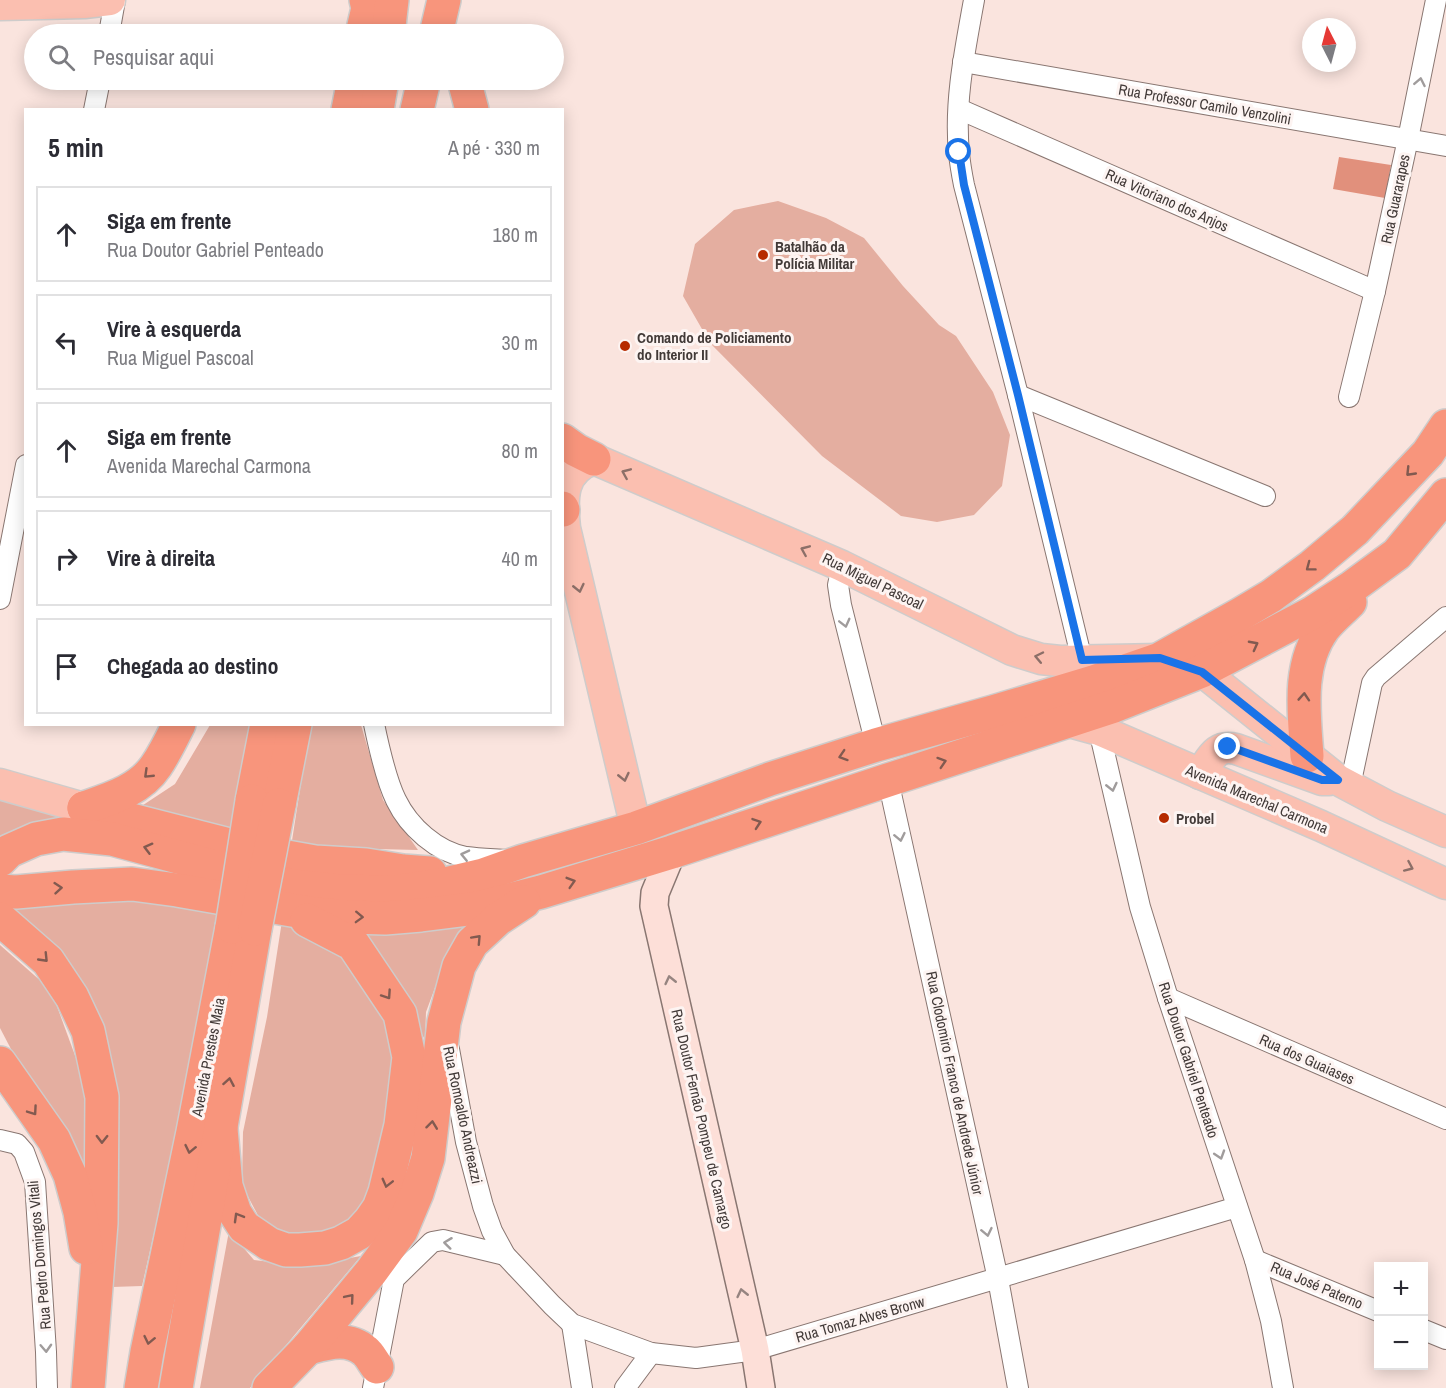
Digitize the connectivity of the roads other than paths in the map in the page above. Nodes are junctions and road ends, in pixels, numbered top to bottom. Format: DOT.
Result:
graph roads {
  1 [pos="110,0"];
  2 [pos="115,0"];
  3 [pos="366,0"];
  4 [pos="392,0"];
  5 [pos="974,0"];
  6 [pos="1436,0"];
  7 [pos="0,5"];
  8 [pos="111,24"];
  9 [pos="364,24"];
  10 [pos="389,24"];
  11 [pos="963,62"];
  12 [pos="98,90"];
  13 [pos="352,90"];
  14 [pos="380,90"];
  15 [pos="422,90"];
  16 [pos="467,90"];
  17 [pos="94,108"];
  18 [pos="348,108"];
  19 [pos="377,108"];
  20 [pos="417,108"];
  21 [pos="471,108"];
  22 [pos="958,109"];
  23 [pos="1408,139"];
  24 [pos="1446,146"];
  25 [pos="1376,291"];
  26 [pos="1018,395"];
  27 [pos="1349,398"];
  28 [pos="1446,426"];
  29 [pos="564,441"];
  30 [pos="594,459"];
  31 [pos="24,475"];
  32 [pos="1446,495"];
  33 [pos="1265,496"];
  34 [pos="564,500"];
  35 [pos="564,518"];
  36 [pos="1397,554"];
  37 [pos="842,566"];
  38 [pos="0,599"];
  39 [pos="1446,617"];
  40 [pos="1160,658"];
  41 [pos="1082,660"];
  42 [pos="1202,672"];
  43 [pos="1066,721"];
  44 [pos="178,726"];
  45 [pos="267,726"];
  46 [pos="293,726"];
  47 [pos="375,726"];
  48 [pos="1098,730"];
  49 [pos="876,745"];
  50 [pos="1307,756"];
  51 [pos="1200,774"];
  52 [pos="888,780"];
  53 [pos="1344,783"];
  54 [pos="0,784"];
  55 [pos="266,803"];
  56 [pos="1388,806"];
  57 [pos="84,808"];
  58 [pos="636,828"];
  59 [pos="1446,832"];
  60 [pos="1370,849"];
  61 [pos="672,852"];
  62 [pos="0,860"];
  63 [pos="523,861"];
  64 [pos="483,874"];
  65 [pos="1446,884"];
  66 [pos="0,891"];
  67 [pos="541,892"];
  68 [pos="280,908"];
  69 [pos="0,920"];
  70 [pos="244,928"];
  71 [pos="1168,998"];
  72 [pos="444,1022"];
  73 [pos="0,1063"];
  74 [pos="1446,1119"];
  75 [pos="221,1129"];
  76 [pos="0,1140"];
  77 [pos="1238,1207"];
  78 [pos="505,1255"];
  79 [pos="1255,1260"];
  80 [pos="998,1279"];
  81 [pos="95,1300"];
  82 [pos="1374,1309"];
  83 [pos="572,1324"];
  84 [pos="1428,1332"];
  85 [pos="1446,1339"];
  86 [pos="308,1348"];
  87 [pos="755,1350"];
  88 [pos="651,1353"];
  89 [pos="375,1377"];
  90 [pos="47,1388"];
  91 [pos="88,1388"];
  92 [pos="141,1388"];
  93 [pos="176,1388"];
  94 [pos="268,1388"];
  95 [pos="582,1388"];
  96 [pos="625,1388"];
  97 [pos="761,1388"];
  98 [pos="1018,1388"];
  99 [pos="1283,1388"];
  1 -- 7 [label="main road"];
  2 -- 8 [label="street"];
  3 -- 9 [label="highway"];
  4 -- 10 [label="highway"];
  5 -- 11 [label="street"];
  23 -- 6 [label="street, Rua Guararapes, one-way"];
  11 -- 22 [label="street"];
  11 -- 23 [label="street, Rua Professor Camilo Venzolini"];
  12 -- 17 [label="street"];
  13 -- 18 [label="highway"];
  14 -- 19 [label="highway"];
  15 -- 20 [label="highway"];
  16 -- 21 [label="highway"];
  22 -- 25 [label="street, Rua Vitoriano dos Anjos"];
  22 -- 26 [label="street"];
  23 -- 24 [label="street, Rua Professor Camilo Venzolini"];
  23 -- 25 [label="street, Rua Guararapes"];
  25 -- 27 [label="street, Rua Guararapes"];
  26 -- 33 [label="street"];
  26 -- 41 [label="street"];
  28 -- 40 [label="highway, one-way"];
  29 -- 30 [label="highway"];
  30 -- 34 [label="main road"];
  37 -- 30 [label="main road, Rua Miguel Pascoal, one-way"];
  31 -- 38 [label="street"];
  32 -- 36 [label="highway"];
  35 -- 58 [label="main road, one-way"];
  42 -- 36 [label="highway, one-way"];
  50 -- 36 [label="highway, one-way"];
  41 -- 37 [label="main road, Rua Miguel Pascoal, one-way"];
  37 -- 49 [label="street, one-way"];
  39 -- 53 [label="street"];
  40 -- 41 [label="main road, Rua Miguel Pascoal"];
  40 -- 42 [label="main road"];
  40 -- 49 [label="highway"];
  42 -- 43 [label="highway"];
  42 -- 50 [label="main road"];
  43 -- 48 [label="main road, Avenida Marechal Carmona"];
  52 -- 43 [label="highway, one-way"];
  44 -- 57 [label="highway, one-way"];
  45 -- 55 [label="highway, Avenida Prestes Maia"];
  46 -- 55 [label="highway, Avenida Prestes Maia"];
  63 -- 47 [label="street, one-way"];
  48 -- 51 [label="main road, Avenida Marechal Carmona"];
  48 -- 71 [label="street, Rua Doutor Gabriel Penteado, one-way"];
  49 -- 58 [label="highway, one-way"];
  50 -- 53 [label="main road"];
  51 -- 53 [label="main road"];
  51 -- 60 [label="main road, Avenida Marechal Carmona"];
  61 -- 52 [label="highway, one-way"];
  52 -- 80 [label="street, Rua Clodomiro Franco de Andrede Júnior, one-way"];
  53 -- 56 [label="main road"];
  54 -- 57 [label="main road"];
  55 -- 70 [label="highway, Avenida Prestes Maia, bridge"];
  56 -- 59 [label="main road"];
  56 -- 60 [label="main road"];
  57 -- 64 [label="highway"];
  58 -- 63 [label="highway"];
  60 -- 65 [label="main road, Avenida Marechal Carmona, one-way"];
  67 -- 61 [label="highway, one-way"];
  87 -- 61 [label="street, Rua Doutor Fernão Pompeu de Camargo, one-way"];
  64 -- 62 [label="highway, one-way"];
  63 -- 64 [label="highway"];
  66 -- 68 [label="highway, one-way"];
  68 -- 67 [label="highway, one-way"];
  72 -- 67 [label="highway, one-way"];
  68 -- 75 [label="highway, one-way"];
  69 -- 81 [label="highway, one-way"];
  75 -- 70 [label="highway, Avenida Prestes Maia, one-way"];
  70 -- 92 [label="highway, Avenida Prestes Maia, one-way"];
  71 -- 74 [label="street, Rua dos Guaiases"];
  71 -- 77 [label="street, Rua Doutor Gabriel Penteado, one-way"];
  72 -- 78 [label="street, Rua Romoaldo Andreazzi"];
  86 -- 72 [label="highway, one-way"];
  73 -- 81 [label="highway, one-way"];
  75 -- 93 [label="highway, Avenida Prestes Maia"];
  76 -- 90 [label="street, Rua Pedro Domingos Vitali, one-way"];
  77 -- 79 [label="street, Rua Doutor Gabriel Penteado"];
  77 -- 80 [label="street, Rua Tomaz Alves Bronw"];
  78 -- 83 [label="street, Rua Tomaz Alves Bronw"];
  78 -- 89 [label="street, one-way"];
  79 -- 82 [label="street, Rua José Paterno"];
  79 -- 99 [label="street, Rua Doutor Gabriel Penteado"];
  80 -- 87 [label="street, Rua Tomaz Alves Bronw"];
  80 -- 98 [label="street, Rua Clodomiro Franco de Andrede Júnior"];
  81 -- 91 [label="highway"];
  83 -- 88 [label="street, Rua Tomaz Alves Bronw"];
  83 -- 95 [label="street"];
  84 -- 85 [label="street"];
  86 -- 89 [label="highway"];
  86 -- 94 [label="highway"];
  87 -- 88 [label="street, Rua Tomaz Alves Bronw"];
  87 -- 97 [label="street, Rua Doutor Fernão Pompeu de Camargo"];
  88 -- 96 [label="street"];
}
